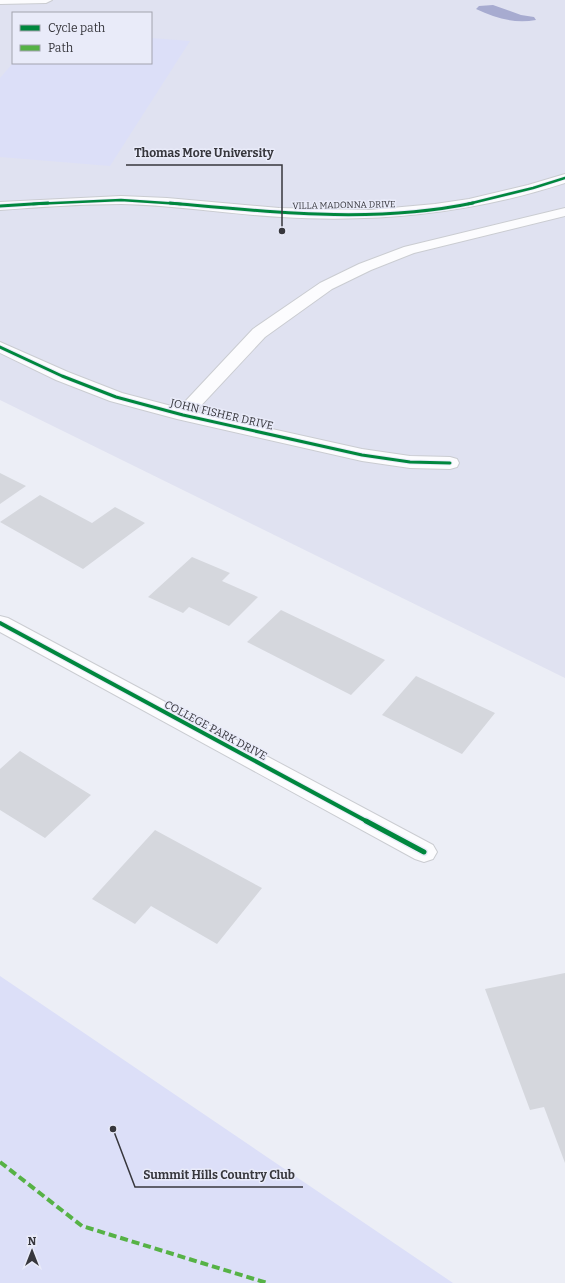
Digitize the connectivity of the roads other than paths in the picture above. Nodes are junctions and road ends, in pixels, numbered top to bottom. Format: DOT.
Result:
graph roads {
  1 [pos="46,0"];
  2 [pos="0,1"];
  3 [pos="565,178"];
  4 [pos="0,206"];
  5 [pos="565,212"];
  6 [pos="0,347"];
  7 [pos="183,415"];
  8 [pos="450,463"];
  9 [pos="0,623"];
  10 [pos="424,852"];
  1 -- 2 [label="street"];
  3 -- 4 [label="street, VILLA MADONNA DRIVE"];
  5 -- 7 [label="street"];
  6 -- 7 [label="street, JOHN FISHER DRIVE"];
  7 -- 8 [label="street, JOHN FISHER DRIVE"];
  9 -- 10 [label="street, COLLEGE PARK DRIVE"];
}
